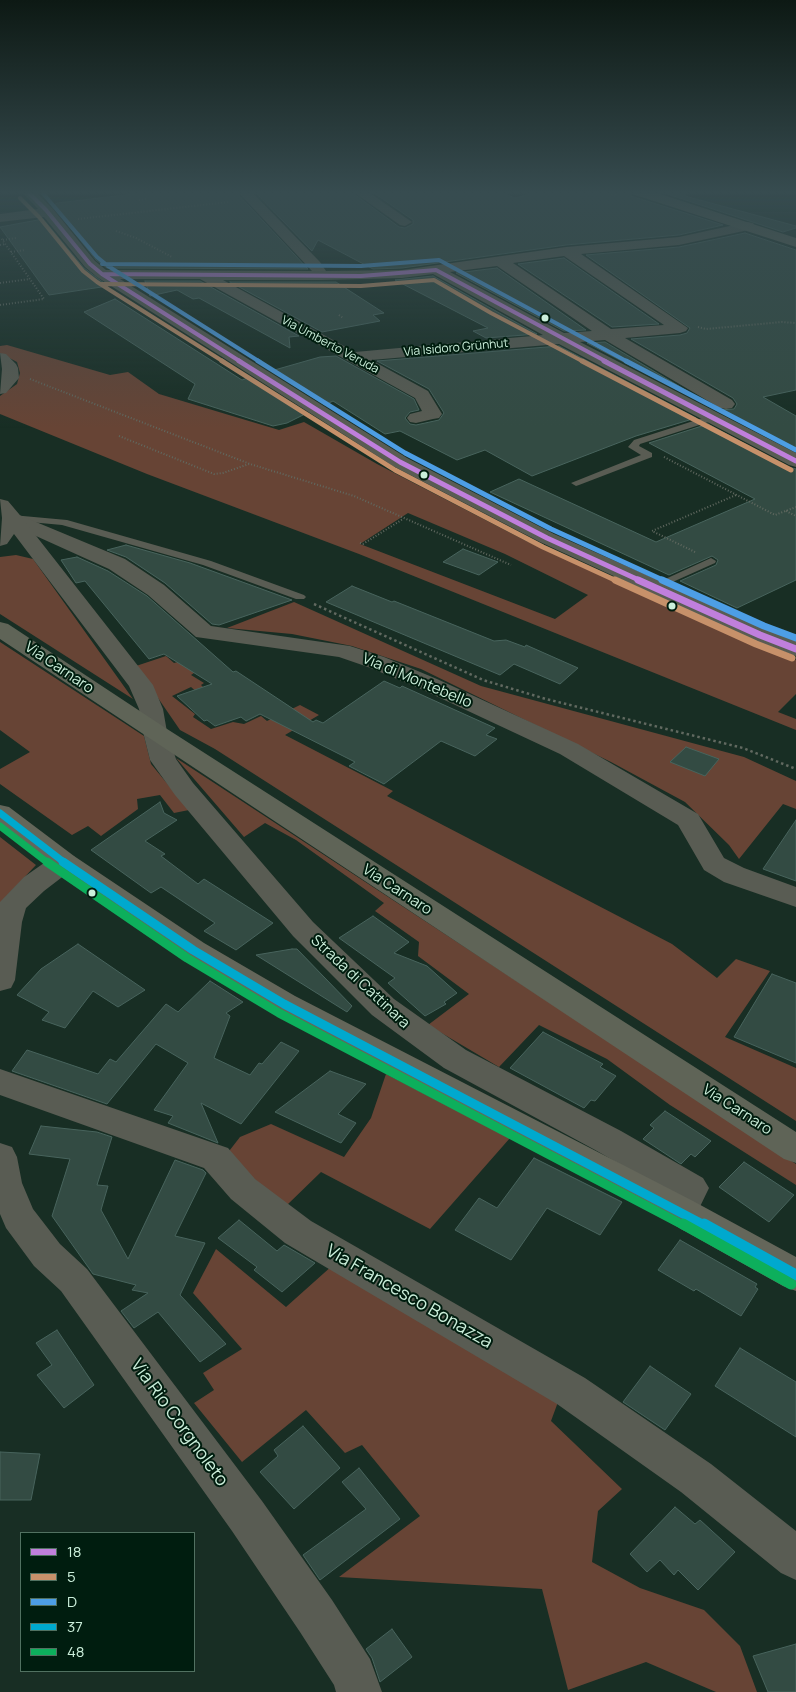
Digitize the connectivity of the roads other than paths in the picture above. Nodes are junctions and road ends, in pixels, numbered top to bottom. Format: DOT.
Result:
graph roads {
  1 [pos="97,270"];
  2 [pos="318,270"];
  3 [pos="436,270"];
  4 [pos="513,270"];
  5 [pos="594,270"];
  6 [pos="102,274"];
  7 [pos="204,275"];
  8 [pos="322,276"];
  9 [pos="607,334"];
  10 [pos="562,338"];
  11 [pos="0,358"];
  12 [pos="351,358"];
  13 [pos="5,384"];
  14 [pos="726,404"];
  15 [pos="416,418"];
  16 [pos="712,418"];
  17 [pos="796,461"];
  18 [pos="576,483"];
  19 [pos="6,511"];
  20 [pos="0,540"];
  21 [pos="0,552"];
  22 [pos="41,554"];
  23 [pos="711,561"];
  24 [pos="654,587"];
  25 [pos="300,597"];
  26 [pos="0,629"];
  27 [pos="796,649"];
  28 [pos="155,732"];
  29 [pos="0,813"];
  30 [pos="64,862"];
  31 [pos="796,897"];
  32 [pos="0,980"];
  33 [pos="0,1082"];
  34 [pos="796,1149"];
  35 [pos="0,1157"];
  36 [pos="680,1211"];
  37 [pos="796,1275"];
  38 [pos="796,1558"];
  39 [pos="359,1692"];
  1 -- 6 [label="street"];
  2 -- 8 [label="street"];
  3 -- 8 [label="street"];
  3 -- 10 [label="street"];
  4 -- 9 [label="street"];
  5 -- 9 [label="street, Via Isidoro Grünhut"];
  6 -- 7 [label="street"];
  6 -- 24 [label="street"];
  7 -- 8 [label="street"];
  7 -- 12 [label="street, Via Umberto Veruda"];
  9 -- 10 [label="street, Via Isidoro Grünhut"];
  9 -- 14 [label="street"];
  10 -- 12 [label="street, Via Isidoro Grünhut"];
  10 -- 16 [label="street"];
  11 -- 13 [label="street"];
  12 -- 15 [label="street, Via Umberto Veruda"];
  16 -- 17 [label="street"];
  16 -- 18 [label="lane"];
  19 -- 20 [label="street"];
  19 -- 22 [label="street"];
  19 -- 25 [label="lane"];
  19 -- 31 [label="street, Via di Montebello"];
  21 -- 22 [label="street"];
  22 -- 28 [label="street"];
  23 -- 24 [label="lane"];
  24 -- 27 [label="street"];
  26 -- 28 [label="main road, Via Carnaro"];
  28 -- 34 [label="main road, Via Carnaro"];
  28 -- 36 [label="street, Strada di Cattinara"];
  29 -- 30 [label="main road"];
  30 -- 32 [label="street"];
  30 -- 36 [label="main road"];
  33 -- 38 [label="street, Via Francesco Bonazza"];
  35 -- 39 [label="street, Via Rio Corgnoleto"];
  36 -- 37 [label="main road"];
}
